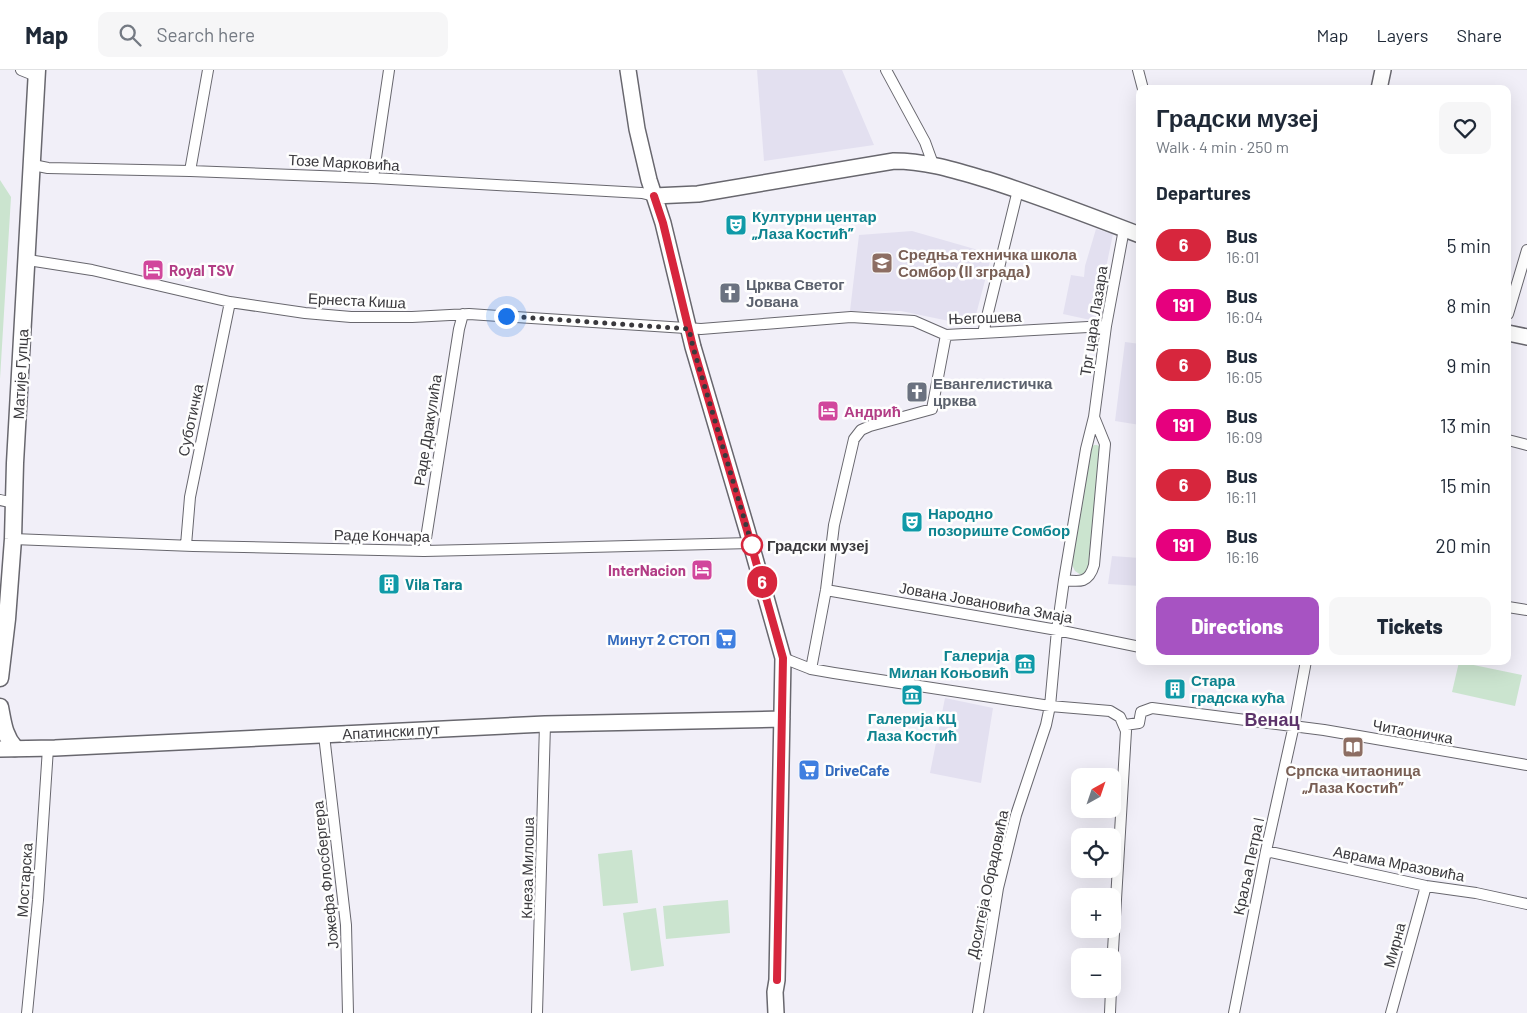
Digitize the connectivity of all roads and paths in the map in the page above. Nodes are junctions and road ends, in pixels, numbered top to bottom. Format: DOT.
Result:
graph roads {
  1 [pos="208,70"];
  2 [pos="389,70"];
  3 [pos="628,70"];
  4 [pos="886,70"];
  5 [pos="1138,70"];
  6 [pos="1383,70"];
  7 [pos="32,72"];
  8 [pos="1142,85"];
  9 [pos="1381,85"];
  10 [pos="933,164"];
  11 [pos="33,165"];
  12 [pos="190,171"];
  13 [pos="373,178"];
  14 [pos="1018,190"];
  15 [pos="654,196"];
  16 [pos="1124,229"];
  17 [pos="1136,234"];
  18 [pos="1527,250"];
  19 [pos="28,260"];
  20 [pos="230,302"];
  21 [pos="1511,304"];
  22 [pos="463,314"];
  23 [pos="1106,326"];
  24 [pos="689,329"];
  25 [pos="983,333"];
  26 [pos="1511,334"];
  27 [pos="946,335"];
  28 [pos="1527,337"];
  29 [pos="1094,417"];
  30 [pos="1511,441"];
  31 [pos="1527,445"];
  32 [pos="7,502"];
  33 [pos="13,539"];
  34 [pos="751,543"];
  35 [pos="186,545"];
  36 [pos="424,551"];
  37 [pos="1064,580"];
  38 [pos="826,590"];
  39 [pos="1511,607"];
  40 [pos="1527,610"];
  41 [pos="1057,630"];
  42 [pos="1136,646"];
  43 [pos="783,658"];
  44 [pos="1305,665"];
  45 [pos="811,669"];
  46 [pos="0,678"];
  47 [pos="0,706"];
  48 [pos="1050,706"];
  49 [pos="782,719"];
  50 [pos="1123,721"];
  51 [pos="544,724"];
  52 [pos="1294,725"];
  53 [pos="324,735"];
  54 [pos="8,748"];
  55 [pos="48,748"];
  56 [pos="1527,765"];
  57 [pos="1266,851"];
  58 [pos="1426,886"];
  59 [pos="1527,904"];
  60 [pos="1113,948"];
  61 [pos="777,980"];
  62 [pos="1111,998"];
  63 [pos="27,1013"];
  64 [pos="348,1013"];
  65 [pos="537,1013"];
  66 [pos="776,1013"];
  67 [pos="786,1013"];
  68 [pos="978,1013"];
  69 [pos="1110,1013"];
  70 [pos="1234,1013"];
  71 [pos="1391,1013"];
  1 -- 12 [label="street"];
  2 -- 13 [label="street"];
  3 -- 15 [label="main road"];
  4 -- 10 [label="street"];
  5 -- 8 [label="street"];
  6 -- 9 [label="main road"];
  7 -- 11 [label="main road, Матије Гупца"];
  10 -- 14 [label="main road"];
  10 -- 15 [label="main road"];
  11 -- 12 [label="street, Тозе Марковића"];
  11 -- 19 [label="main road, Матије Гупца"];
  12 -- 13 [label="street, Тозе Марковића"];
  13 -- 15 [label="street, Тозе Марковића"];
  14 -- 16 [label="main road"];
  14 -- 25 [label="street"];
  15 -- 24 [label="main road"];
  16 -- 17 [label="main road"];
  16 -- 23 [label="street, Трг цара Лазара"];
  18 -- 21 [label="street"];
  19 -- 20 [label="street, Ернеста Киша"];
  19 -- 32 [label="main road, Матије Гупца"];
  20 -- 22 [label="street, Ернеста Киша"];
  20 -- 35 [label="street, Суботичка"];
  22 -- 24 [label="street, Ернеста Киша"];
  22 -- 36 [label="street, Раде Дракулића"];
  23 -- 25 [label="street, Његошева"];
  23 -- 29 [label="street, Трг цара Лазара"];
  24 -- 27 [label="street, Његошева"];
  24 -- 34 [label="main road"];
  25 -- 27 [label="street, Његошева"];
  26 -- 28 [label="main road"];
  27 -- 38 [label="street"];
  29 -- 37 [label="street, Трг цара Лазара"];
  29 -- 37 [label="street, Трг цара Лазара"];
  30 -- 31 [label="street"];
  32 -- 33 [label="main road, Матије Гупца"];
  33 -- 35 [label="street, Раде Кончара"];
  33 -- 46 [label="main road, Матије Гупца"];
  34 -- 36 [label="street, Раде Кончара"];
  34 -- 43 [label="main road"];
  35 -- 36 [label="street, Раде Кончара"];
  37 -- 41 [label="street, Доситеја Обрадовића"];
  38 -- 41 [label="street, Јована Јовановића Змаја"];
  38 -- 45 [label="street"];
  39 -- 40 [label="street"];
  41 -- 42 [label="street, Јована Јовановића Змаја"];
  41 -- 48 [label="street, Доситеја Обрадовића"];
  43 -- 45 [label="street"];
  43 -- 49 [label="main road"];
  44 -- 52 [label="street, Краља Петра I"];
  45 -- 48 [label="street"];
  47 -- 54 [label="main road"];
  48 -- 50 [label="street"];
  48 -- 68 [label="street, Доситеја Обрадовића"];
  49 -- 51 [label="main road, Апатински пут"];
  49 -- 61 [label="main road"];
  50 -- 52 [label="street, Читаоничка"];
  50 -- 60 [label="street"];
  51 -- 53 [label="main road, Апатински пут"];
  51 -- 65 [label="street, Кнеза Милоша"];
  52 -- 56 [label="street, Читаоничка"];
  52 -- 57 [label="street, Краља Петра I"];
  53 -- 55 [label="main road, Апатински пут"];
  53 -- 64 [label="street, Јожефа Флосбергера"];
  54 -- 55 [label="main road, Апатински пут"];
  55 -- 63 [label="street, Мостарска"];
  57 -- 58 [label="street, Аврама Мразовића"];
  57 -- 70 [label="street, Краља Петра I"];
  58 -- 59 [label="street, Аврама Мразовића"];
  58 -- 71 [label="street, Мирна"];
  61 -- 66 [label="main road"];
  61 -- 67 [label="main road"];
  62 -- 69 [label="street"];
}
